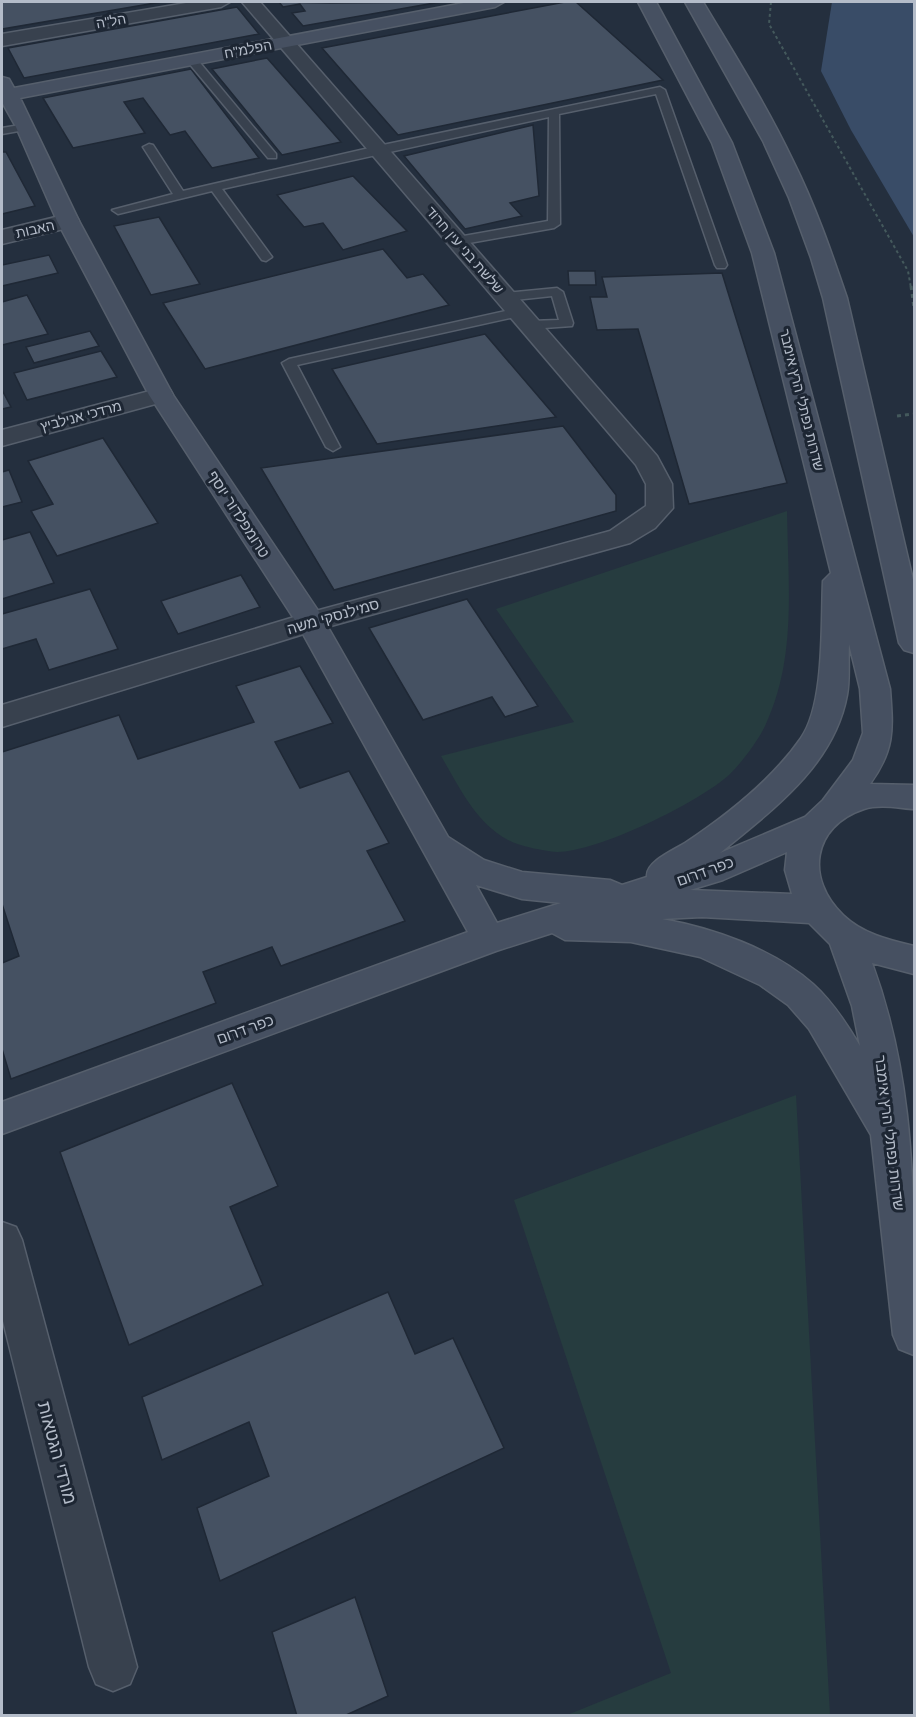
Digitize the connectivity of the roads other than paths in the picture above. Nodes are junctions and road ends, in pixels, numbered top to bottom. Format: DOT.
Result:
graph roads {
  1 [pos="221,2"];
  2 [pos="251,2"];
  3 [pos="495,2"];
  4 [pos="647,2"];
  5 [pos="694,2"];
  6 [pos="2,40"];
  7 [pos="287,42"];
  8 [pos="192,60"];
  9 [pos="4,91"];
  10 [pos="554,112"];
  11 [pos="26,127"];
  12 [pos="2,131"];
  13 [pos="149,147"];
  14 [pos="378,149"];
  15 [pos="273,156"];
  16 [pos="215,187"];
  17 [pos="180,195"];
  18 [pos="118,210"];
  19 [pos="68,221"];
  20 [pos="2,237"];
  21 [pos="458,241"];
  22 [pos="266,257"];
  23 [pos="721,265"];
  24 [pos="518,312"];
  25 [pos="161,395"];
  26 [pos="2,438"];
  27 [pos="333,447"];
  28 [pos="660,508"];
  29 [pos="838,544"];
  30 [pos="311,622"];
  31 [pos="915,643"];
  32 [pos="2,716"];
  33 [pos="915,797"];
  34 [pos="824,817"];
  35 [pos="435,843"];
  36 [pos="632,894"];
  37 [pos="818,911"];
  38 [pos="542,928"];
  39 [pos="845,936"];
  40 [pos="489,939"];
  41 [pos="915,960"];
  42 [pos="2,1118"];
  43 [pos="890,1132"];
  44 [pos="2,1240"];
  45 [pos="915,1335"];
  46 [pos="113,1667"];
  1 -- 6 [label="street, הל\"ה"];
  2 -- 7 [label="street, שלשת בני עין חרוד"];
  3 -- 7 [label="main road, הפלמ\"ח"];
  4 -- 29 [label="main road, שדרות נפתלי הרץ אימבר"];
  5 -- 31 [label="main road"];
  7 -- 8 [label="main road, הפלמ\"ח"];
  7 -- 14 [label="street, שלשת בני עין חרוד"];
  8 -- 9 [label="main road, הפלמ\"ח"];
  8 -- 15 [label="lane"];
  9 -- 11 [label="main road, טרומפלדור יוסף"];
  10 -- 14 [label="lane"];
  10 -- 21 [label="lane"];
  10 -- 23 [label="lane"];
  11 -- 12 [label="lane"];
  11 -- 19 [label="main road, טרומפלדור יוסף"];
  13 -- 17 [label="lane"];
  14 -- 16 [label="lane"];
  14 -- 21 [label="street, שלשת בני עין חרוד"];
  16 -- 17 [label="lane"];
  16 -- 22 [label="lane"];
  17 -- 18 [label="lane"];
  19 -- 20 [label="street, האבות"];
  19 -- 25 [label="main road, טרומפלדור יוסף"];
  21 -- 24 [label="street, שלשת בני עין חרוד"];
  24 -- 27 [label="lane"];
  24 -- 28 [label="street, שלשת בני עין חרוד"];
  25 -- 26 [label="street, מרדכי אנילביץ"];
  25 -- 30 [label="main road, טרומפלדור יוסף"];
  28 -- 30 [label="street, סמילנסקי משה"];
  29 -- 34 [label="main road, שדרות נפתלי הרץ אימבר"];
  29 -- 36 [label="main road"];
  30 -- 32 [label="street, סמילנסקי משה"];
  30 -- 35 [label="main road, טרומפלדור יוסף"];
  33 -- 34 [label="main road, כפר דרום"];
  34 -- 36 [label="main road, כפר דרום"];
  34 -- 37 [label="main road, שדרות נפתלי הרץ אימבר"];
  35 -- 36 [label="main road"];
  35 -- 40 [label="main road, טרומפלדור יוסף"];
  36 -- 40 [label="main road, כפר דרום"];
  37 -- 38 [label="main road, כפר דרום"];
  37 -- 39 [label="main road"];
  38 -- 40 [label="main road, כפר דרום"];
  38 -- 43 [label="main road"];
  39 -- 41 [label="main road"];
  39 -- 43 [label="main road, שדרות נפתלי הרץ אימבר"];
  40 -- 42 [label="main road, כפר דרום"];
  43 -- 45 [label="main road, שדרות נפתלי הרץ אימבר"];
  44 -- 46 [label="street, מורדי הגטאות"];
}
